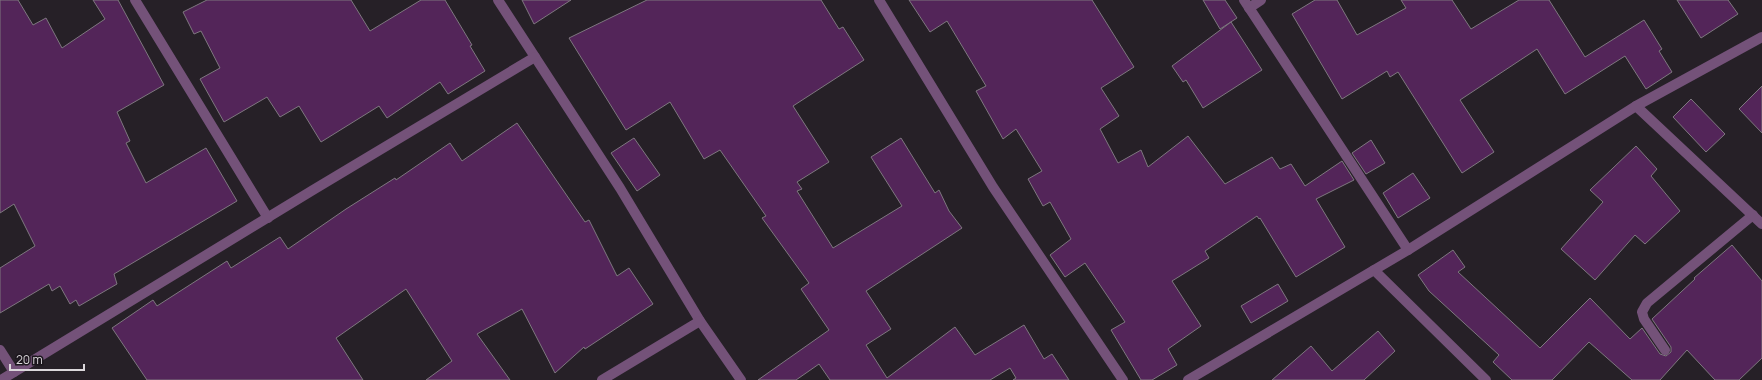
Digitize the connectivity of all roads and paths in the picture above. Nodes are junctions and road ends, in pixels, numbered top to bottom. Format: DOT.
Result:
graph roads {
  1 [pos="135,0"];
  2 [pos="498,0"];
  3 [pos="879,0"];
  4 [pos="1261,0"];
  5 [pos="1246,4"];
  6 [pos="1762,37"];
  7 [pos="535,58"];
  8 [pos="1636,106"];
  9 [pos="1753,215"];
  10 [pos="268,218"];
  11 [pos="1762,224"];
  12 [pos="1408,250"];
  13 [pos="1374,270"];
  14 [pos="700,321"];
  15 [pos="0,350"];
  16 [pos="1666,350"];
  17 [pos="14,372"];
  18 [pos="1,380"];
  19 [pos="602,380"];
  20 [pos="740,380"];
  21 [pos="1123,380"];
  22 [pos="1188,380"];
  23 [pos="1486,380"];
  1 -- 10 [label="street"];
  2 -- 7 [label="street"];
  3 -- 21 [label="street"];
  4 -- 5 [label="street"];
  5 -- 12 [label="street"];
  6 -- 8 [label="street"];
  7 -- 10 [label="street"];
  7 -- 14 [label="street"];
  8 -- 9 [label="street"];
  8 -- 12 [label="street"];
  9 -- 11 [label="street"];
  9 -- 16 [label="street"];
  10 -- 17 [label="street"];
  12 -- 13 [label="street"];
  13 -- 22 [label="street"];
  13 -- 23 [label="street"];
  14 -- 19 [label="street"];
  14 -- 20 [label="street"];
  15 -- 17 [label="street"];
  17 -- 18 [label="street"];
}
